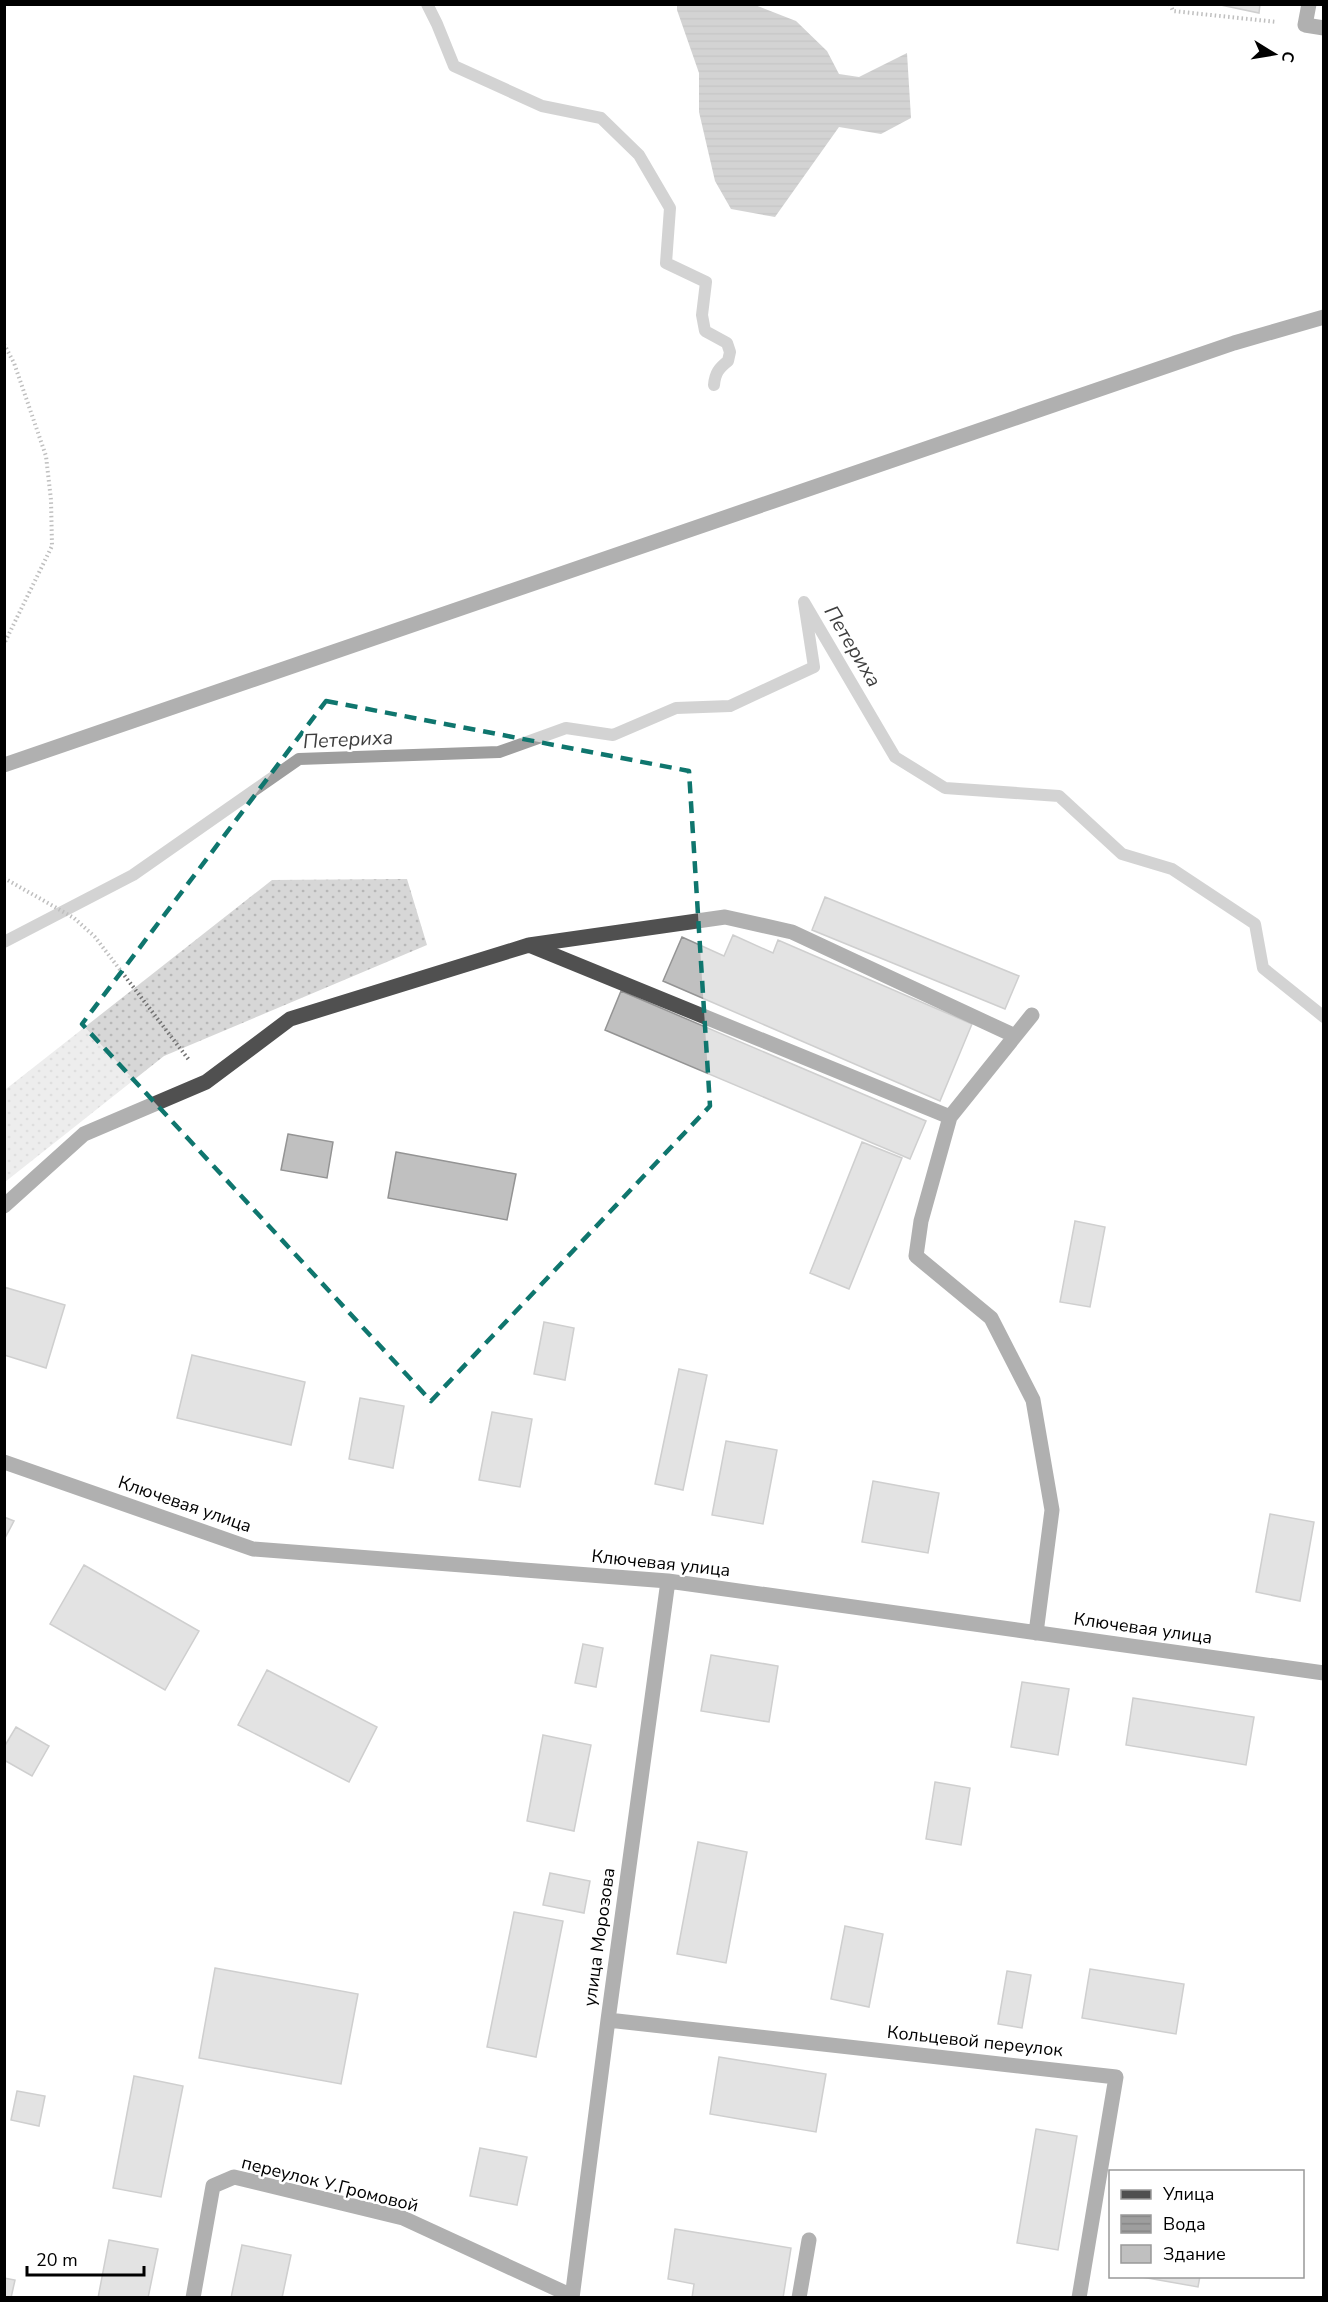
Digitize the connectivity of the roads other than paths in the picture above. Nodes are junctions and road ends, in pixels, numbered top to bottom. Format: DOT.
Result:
graph roads {
  1 [pos="1309,4"];
  2 [pos="1323,28"];
  3 [pos="1323,317"];
  4 [pos="4,765"];
  5 [pos="529,945"];
  6 [pos="1032,1015"];
  7 [pos="1015,1036"];
  8 [pos="950,1117"];
  9 [pos="4,1206"];
  10 [pos="4,1462"];
  11 [pos="668,1581"];
  12 [pos="1036,1633"];
  13 [pos="1323,1673"];
  14 [pos="608,2020"];
  15 [pos="809,2240"];
  16 [pos="572,2297"];
  17 [pos="193,2298"];
  18 [pos="799,2298"];
  19 [pos="1079,2298"];
  1 -- 2 [label="street"];
  3 -- 4 [label="street"];
  5 -- 7 [label="street"];
  5 -- 8 [label="street"];
  5 -- 9 [label="street"];
  6 -- 7 [label="street"];
  7 -- 8 [label="street"];
  8 -- 12 [label="street"];
  10 -- 11 [label="street, Ключевая улица"];
  11 -- 12 [label="street, Ключевая улица"];
  11 -- 14 [label="street, улица Морозова"];
  12 -- 13 [label="street, Ключевая улица"];
  14 -- 16 [label="street, улица Морозова"];
  14 -- 19 [label="street, Кольцевой переулок"];
  15 -- 18 [label="street"];
  16 -- 17 [label="street, переулок У.Громовой"];
}
